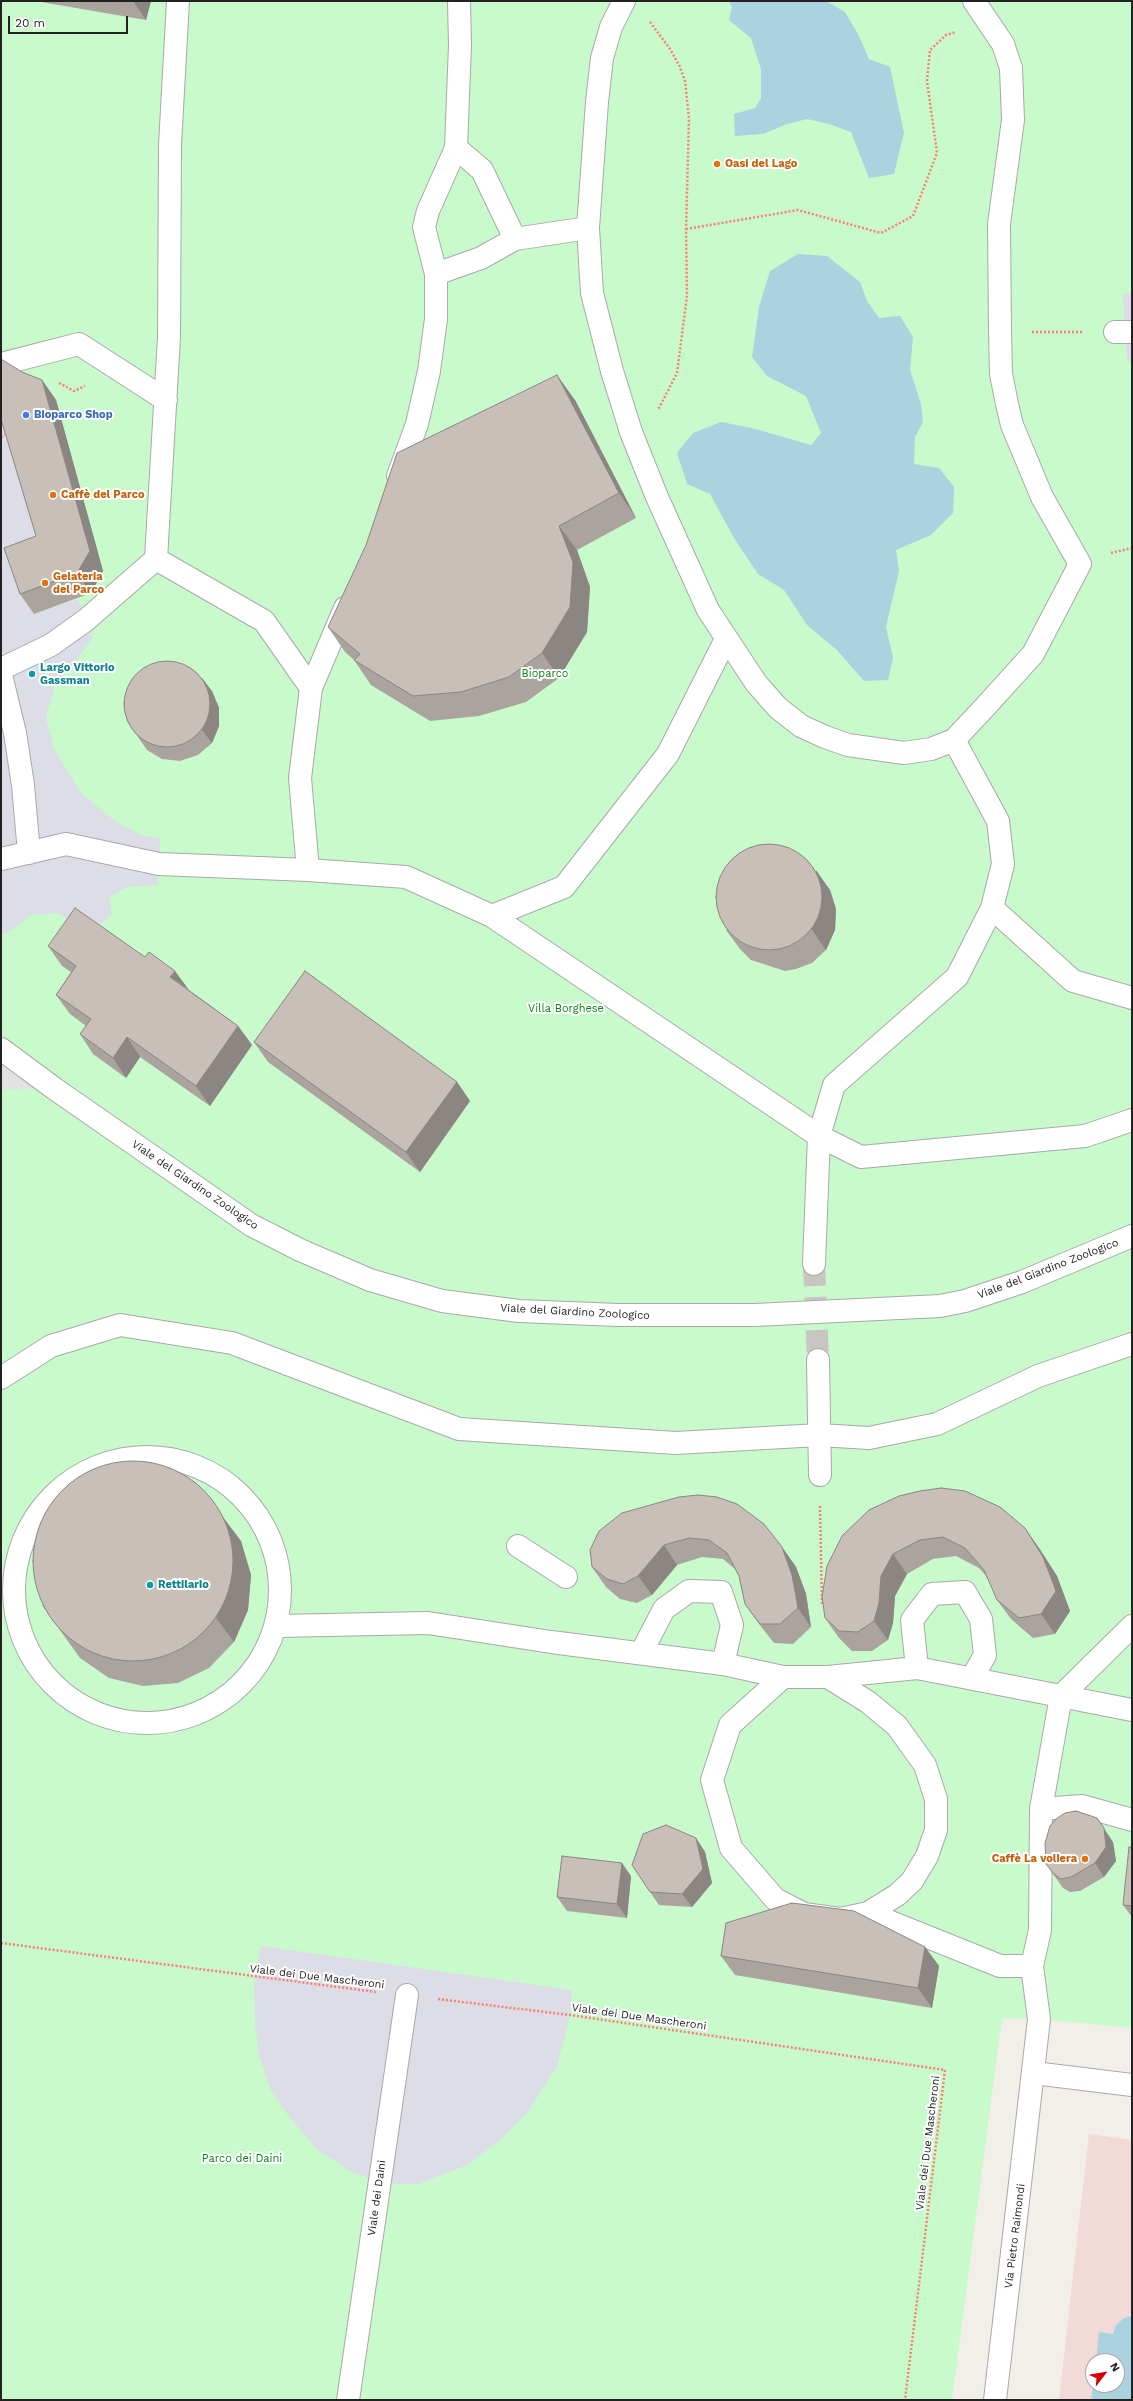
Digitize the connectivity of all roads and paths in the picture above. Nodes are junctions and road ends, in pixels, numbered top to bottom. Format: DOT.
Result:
graph roads {
  1 [pos="178,1"];
  2 [pos="459,1"];
  3 [pos="624,1"];
  4 [pos="974,1"];
  5 [pos="647,19"];
  6 [pos="988,22"];
  7 [pos="456,148"];
  8 [pos="588,228"];
  9 [pos="686,229"];
  10 [pos="514,239"];
  11 [pos="436,274"];
  12 [pos="1000,332"];
  13 [pos="1123,332"];
  14 [pos="1,364"];
  15 [pos="166,400"];
  16 [pos="12,431"];
  17 [pos="631,432"];
  18 [pos="1,437"];
  19 [pos="390,498"];
  20 [pos="156,559"];
  21 [pos="353,589"];
  22 [pos="726,639"];
  23 [pos="1,669"];
  24 [pos="1,675"];
  25 [pos="311,688"];
  26 [pos="954,740"];
  27 [pos="28,853"];
  28 [pos="1,859"];
  29 [pos="308,870"];
  30 [pos="992,908"];
  31 [pos="492,916"];
  32 [pos="1132,998"];
  33 [pos="2,1050"];
  34 [pos="1132,1120"];
  35 [pos="819,1136"];
  36 [pos="1132,1236"];
  37 [pos="814,1264"];
  38 [pos="1132,1344"];
  39 [pos="818,1360"];
  40 [pos="1,1378"];
  41 [pos="819,1435"];
  42 [pos="820,1475"];
  43 [pos="518,1546"];
  44 [pos="6,1576"];
  45 [pos="566,1577"];
  46 [pos="822,1606"];
  47 [pos="277,1626"];
  48 [pos="1132,1626"];
  49 [pos="642,1654"];
  50 [pos="723,1664"];
  51 [pos="917,1668"];
  52 [pos="782,1676"];
  53 [pos="828,1677"];
  54 [pos="972,1678"];
  55 [pos="1061,1696"];
  56 [pos="1132,1710"];
  57 [pos="1041,1809"];
  58 [pos="1132,1820"];
  59 [pos="868,1913"];
  60 [pos="1,1943"];
  61 [pos="1032,1966"];
  62 [pos="407,1995"];
  63 [pos="1034,2073"];
  64 [pos="1132,2085"];
  65 [pos="348,2400"];
  66 [pos="905,2400"];
  67 [pos="995,2400"];
  1 -- 15 [label="street"];
  2 -- 7 [label="street"];
  3 -- 8 [label="street"];
  4 -- 6 [label="street"];
  5 -- 9 [label="path"];
  6 -- 9 [label="path"];
  6 -- 12 [label="street"];
  7 -- 10 [label="street"];
  7 -- 11 [label="street"];
  8 -- 10 [label="street"];
  8 -- 17 [label="street"];
  9 -- 17 [label="path"];
  10 -- 11 [label="street"];
  11 -- 19 [label="street"];
  12 -- 13 [label="path"];
  12 -- 26 [label="street"];
  14 -- 15 [label="street"];
  15 -- 20 [label="street"];
  16 -- 18 [label="path"];
  17 -- 22 [label="street"];
  20 -- 23 [label="street"];
  20 -- 25 [label="street"];
  21 -- 25 [label="street"];
  22 -- 26 [label="street"];
  22 -- 31 [label="street"];
  24 -- 27 [label="street"];
  25 -- 29 [label="street"];
  26 -- 30 [label="street"];
  27 -- 28 [label="street"];
  27 -- 29 [label="street"];
  29 -- 31 [label="street"];
  30 -- 32 [label="street"];
  30 -- 35 [label="street"];
  31 -- 35 [label="street"];
  33 -- 36 [label="street, Viale del Giardino Zoologico"];
  34 -- 35 [label="street"];
  35 -- 37 [label="street"];
  38 -- 41 [label="street"];
  39 -- 41 [label="street"];
  40 -- 41 [label="street"];
  41 -- 42 [label="street"];
  42 -- 46 [label="path"];
  43 -- 45 [label="street"];
  44 -- 47 [label="street"];
  44 -- 47 [label="street"];
  47 -- 49 [label="street"];
  48 -- 55 [label="street"];
  49 -- 50 [label="street"];
  49 -- 50 [label="street"];
  50 -- 52 [label="street"];
  51 -- 53 [label="street"];
  51 -- 54 [label="street"];
  51 -- 54 [label="street"];
  52 -- 53 [label="street"];
  52 -- 59 [label="street"];
  53 -- 59 [label="street"];
  54 -- 55 [label="street"];
  55 -- 56 [label="street"];
  55 -- 57 [label="street"];
  57 -- 58 [label="street"];
  57 -- 61 [label="street"];
  59 -- 61 [label="street"];
  60 -- 62 [label="path, Viale dei Due Mascheroni"];
  61 -- 63 [label="street, Via Pietro Raimondi"];
  62 -- 65 [label="street, Viale dei Daini"];
  62 -- 66 [label="path, Viale dei Due Mascheroni"];
  63 -- 64 [label="street"];
  63 -- 67 [label="street, Via Pietro Raimondi"];
}
